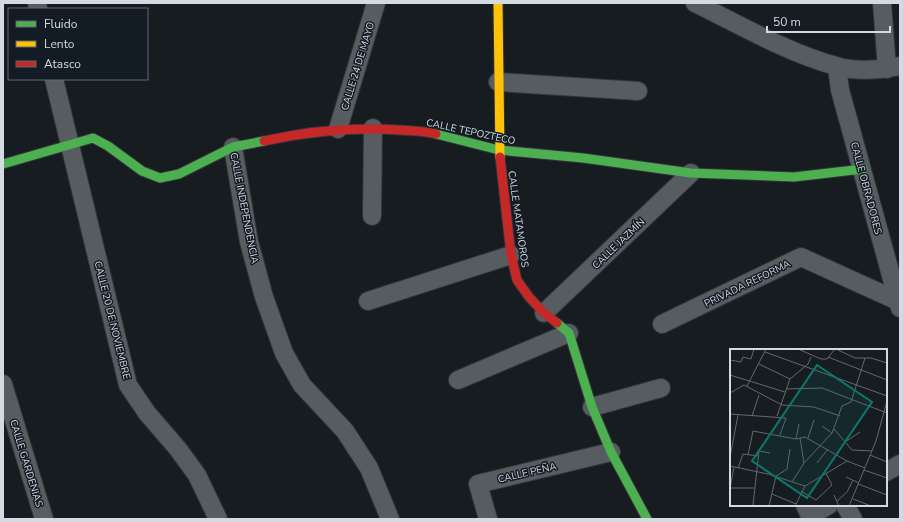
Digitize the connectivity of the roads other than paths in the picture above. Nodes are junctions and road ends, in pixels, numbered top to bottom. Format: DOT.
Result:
graph roads {
  1 [pos="376,3"];
  2 [pos="498,3"];
  3 [pos="695,3"];
  4 [pos="882,3"];
  5 [pos="837,67"];
  6 [pos="893,67"];
  7 [pos="54,80"];
  8 [pos="498,82"];
  9 [pos="638,91"];
  10 [pos="374,128"];
  11 [pos="338,129"];
  12 [pos="70,144"];
  13 [pos="233,147"];
  14 [pos="499,150"];
  15 [pos="3,164"];
  16 [pos="863,169"];
  17 [pos="691,173"];
  18 [pos="372,216"];
  19 [pos="511,255"];
  20 [pos="368,300"];
  21 [pos="899,304"];
  22 [pos="544,313"];
  23 [pos="662,324"];
  24 [pos="569,334"];
  25 [pos="458,380"];
  26 [pos="3,384"];
  27 [pos="661,388"];
  28 [pos="592,407"];
  29 [pos="611,452"];
  30 [pos="900,464"];
  31 [pos="887,471"];
  32 [pos="805,506"];
  33 [pos="826,506"];
  34 [pos="846,506"];
  35 [pos="44,519"];
  36 [pos="218,519"];
  37 [pos="390,519"];
  38 [pos="488,519"];
  39 [pos="647,519"];
  40 [pos="853,519"];
  1 -- 11 [label="street, CALLE 24 DE MAYO"];
  2 -- 8 [label="street, CALLE MATAMOROS"];
  3 -- 5 [label="street"];
  4 -- 6 [label="street"];
  5 -- 6 [label="street"];
  5 -- 16 [label="street, CALLE OBRADORES"];
  7 -- 12 [label="street, CALLE 20 DE NOVIEMBRE"];
  8 -- 9 [label="street"];
  8 -- 14 [label="street, CALLE MATAMOROS"];
  10 -- 11 [label="street, CALLE TEPOZTECO"];
  10 -- 14 [label="street, CALLE TEPOZTECO"];
  10 -- 18 [label="street"];
  11 -- 13 [label="street, CALLE TEPOZTECO"];
  12 -- 13 [label="street, CALLE TEPOZTECO"];
  12 -- 15 [label="street, CALLE TEPOZTECO"];
  12 -- 36 [label="street, CALLE 20 DE NOVIEMBRE"];
  13 -- 37 [label="street, CALLE INDEPENDENCIA"];
  14 -- 17 [label="street, CALLE TEPOZTECO"];
  14 -- 19 [label="street, CALLE MATAMOROS"];
  16 -- 17 [label="street, CALLE TEPOZTECO"];
  16 -- 21 [label="street, CALLE OBRADORES"];
  17 -- 22 [label="street, CALLE JAZMÍN"];
  19 -- 20 [label="street"];
  19 -- 22 [label="street, CALLE MATAMOROS"];
  21 -- 23 [label="street, PRIVADA REFORMA"];
  22 -- 24 [label="street, CALLE MATAMOROS"];
  24 -- 25 [label="street"];
  24 -- 28 [label="street"];
  26 -- 35 [label="street, CALLE GARDENIAS"];
  27 -- 28 [label="street"];
  28 -- 29 [label="street"];
  29 -- 38 [label="street, CALLE PEÑA"];
  29 -- 39 [label="street"];
  30 -- 31 [label="street"];
  32 -- 33 [label="street"];
  34 -- 40 [label="street"];
}
